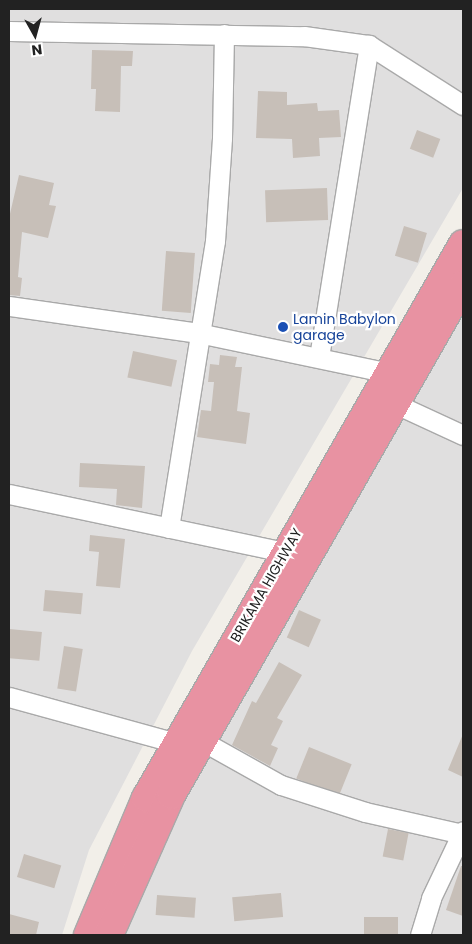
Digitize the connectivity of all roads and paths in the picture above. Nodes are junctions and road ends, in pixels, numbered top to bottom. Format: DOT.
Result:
graph roads {
  1 [pos="9,31"];
  2 [pos="224,34"];
  3 [pos="368,45"];
  4 [pos="463,105"];
  5 [pos="463,244"];
  6 [pos="463,285"];
  7 [pos="9,306"];
  8 [pos="433,316"];
  9 [pos="198,333"];
  10 [pos="319,356"];
  11 [pos="399,375"];
  12 [pos="396,404"];
  13 [pos="463,435"];
  14 [pos="9,494"];
  15 [pos="169,528"];
  16 [pos="285,552"];
  17 [pos="9,696"];
  18 [pos="204,742"];
  19 [pos="176,743"];
  20 [pos="463,833"];
  21 [pos="88,935"];
  22 [pos="109,935"];
  23 [pos="420,935"];
  1 -- 2 [label="street"];
  2 -- 3 [label="street"];
  2 -- 9 [label="street"];
  3 -- 4 [label="street"];
  3 -- 10 [label="street"];
  5 -- 8 [label="highway, BRIKAMA HIGHWAY"];
  6 -- 8 [label="highway, BRIKAMA HIGHWAY"];
  7 -- 9 [label="street"];
  8 -- 11 [label="highway, BRIKAMA HIGHWAY"];
  9 -- 10 [label="street"];
  9 -- 15 [label="street"];
  10 -- 11 [label="street"];
  11 -- 12 [label="highway, BRIKAMA HIGHWAY"];
  11 -- 16 [label="highway, BRIKAMA HIGHWAY"];
  12 -- 13 [label="street"];
  12 -- 18 [label="highway, BRIKAMA HIGHWAY"];
  14 -- 15 [label="street"];
  15 -- 16 [label="street"];
  16 -- 19 [label="highway, BRIKAMA HIGHWAY"];
  17 -- 19 [label="street"];
  18 -- 20 [label="street"];
  18 -- 22 [label="highway, BRIKAMA HIGHWAY"];
  19 -- 21 [label="highway, BRIKAMA HIGHWAY"];
  20 -- 23 [label="street"];
}
